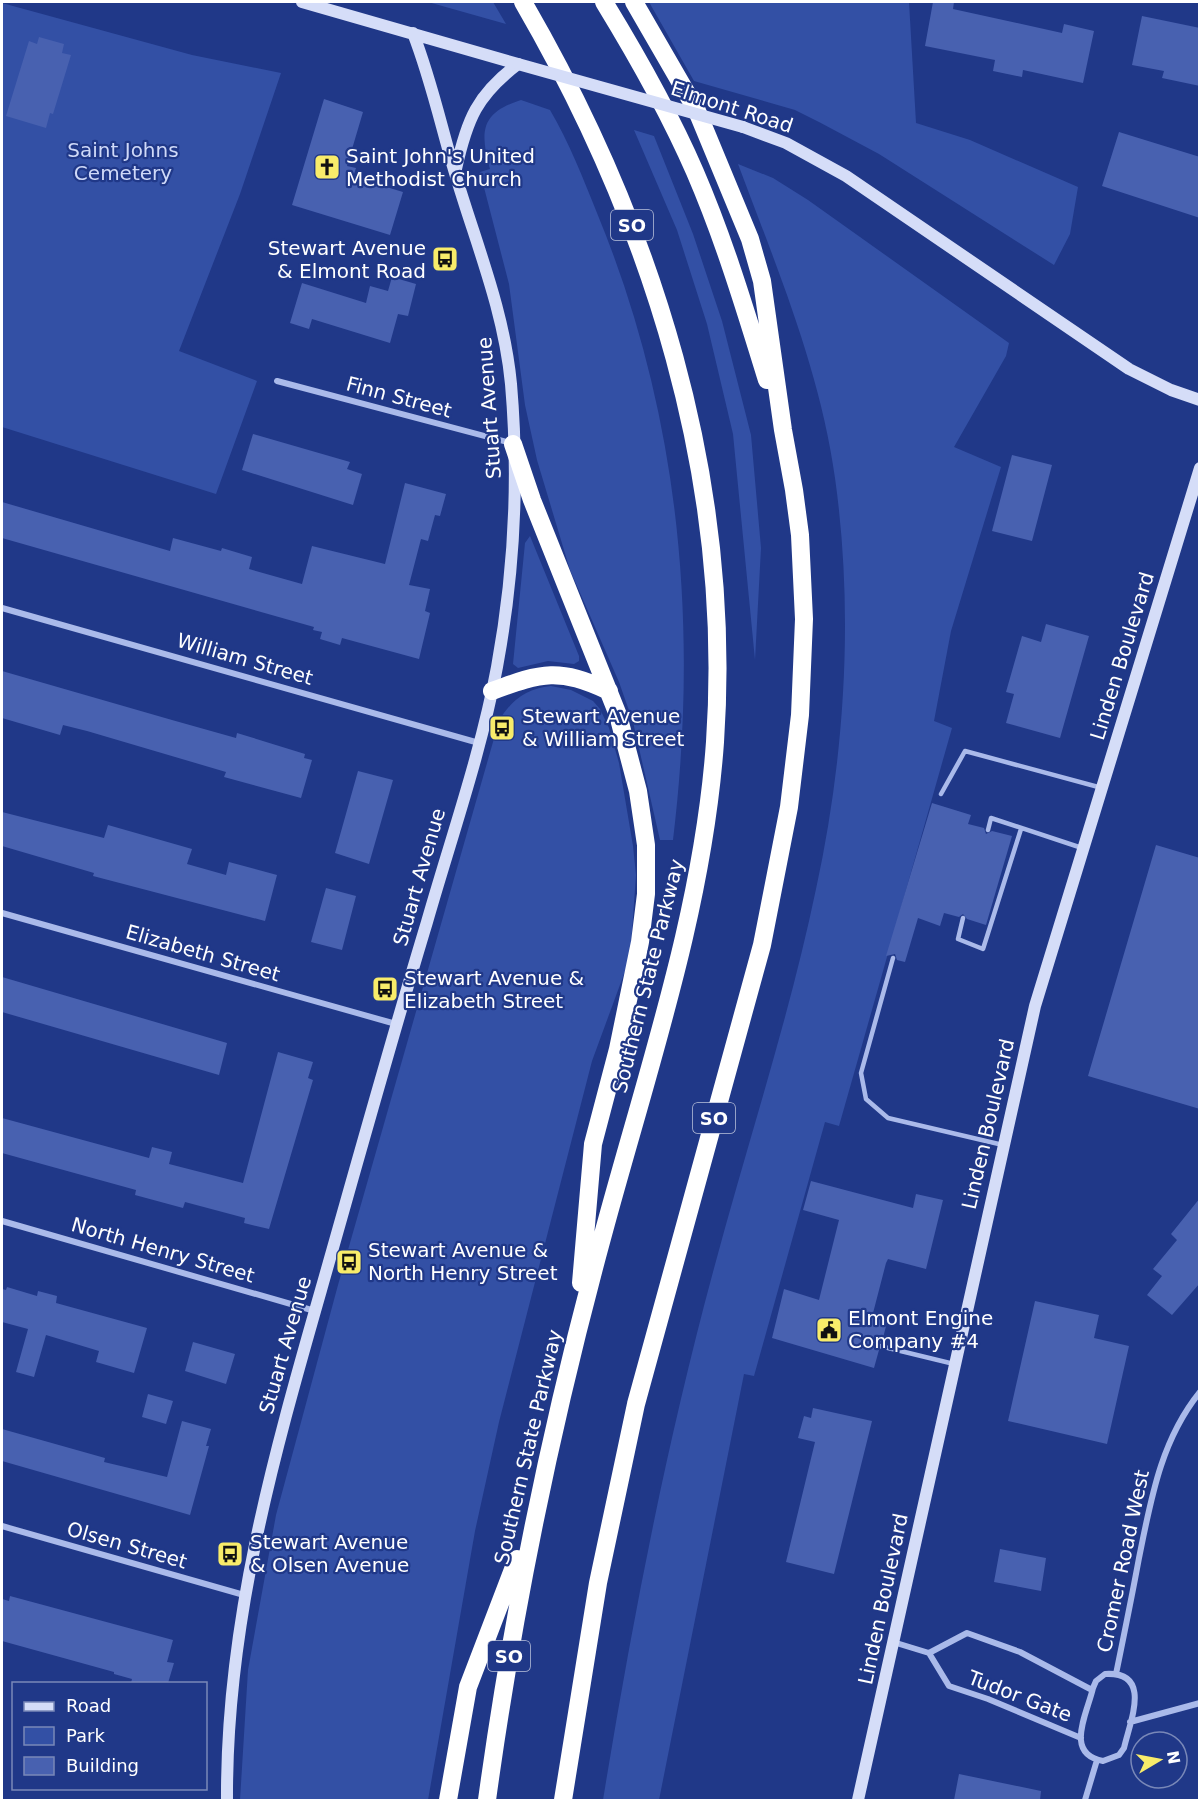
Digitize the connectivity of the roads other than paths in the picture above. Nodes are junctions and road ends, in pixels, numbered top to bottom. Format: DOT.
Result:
graph roads {
  1 [pos="302,2"];
  2 [pos="523,2"];
  3 [pos="604,2"];
  4 [pos="634,2"];
  5 [pos="413,33"];
  6 [pos="518,64"];
  7 [pos="455,173"];
  8 [pos="277,381"];
  9 [pos="1200,400"];
  10 [pos="783,430"];
  11 [pos="513,444"];
  12 [pos="1200,468"];
  13 [pos="2,608"];
  14 [pos="492,691"];
  15 [pos="609,692"];
  16 [pos="479,743"];
  17 [pos="1102,788"];
  18 [pos="941,794"];
  19 [pos="1021,829"];
  20 [pos="988,830"];
  21 [pos="1082,848"];
  22 [pos="2,913"];
  23 [pos="963,918"];
  24 [pos="893,958"];
  25 [pos="396,1024"];
  26 [pos="1003,1145"];
  27 [pos="2,1221"];
  28 [pos="315,1311"];
  29 [pos="577,1331"];
  30 [pos="880,1346"];
  31 [pos="955,1364"];
  32 [pos="1200,1392"];
  33 [pos="534,1512"];
  34 [pos="2,1526"];
  35 [pos="244,1595"];
  36 [pos="893,1642"];
  37 [pos="928,1653"];
  38 [pos="1116,1674"];
  39 [pos="1092,1690"];
  40 [pos="1200,1703"];
  41 [pos="1130,1722"];
  42 [pos="1081,1738"];
  43 [pos="1097,1760"];
  44 [pos="228,1800"];
  45 [pos="448,1800"];
  46 [pos="487,1800"];
  47 [pos="563,1800"];
  48 [pos="858,1800"];
  49 [pos="1085,1800"];
  1 -- 5 [label="main road, Elmont Road"];
  2 -- 29 [label="highway, Southern State Parkway / SO"];
  3 -- 10 [label="highway"];
  4 -- 10 [label="highway"];
  5 -- 6 [label="main road, Elmont Road"];
  5 -- 7 [label="main road, Stuart Avenue"];
  6 -- 7 [label="main road"];
  6 -- 9 [label="main road, Elmont Road, bridge"];
  7 -- 11 [label="main road, Stuart Avenue"];
  8 -- 11 [label="street, Finn Street"];
  10 -- 47 [label="highway, SO"];
  11 -- 14 [label="main road, Stuart Avenue"];
  11 -- 15 [label="highway"];
  12 -- 17 [label="main road, Linden Boulevard"];
  13 -- 16 [label="street, William Street"];
  14 -- 15 [label="highway"];
  14 -- 16 [label="main road, Stuart Avenue"];
  15 -- 29 [label="highway"];
  16 -- 25 [label="main road, Stuart Avenue"];
  17 -- 18 [label="lane"];
  17 -- 21 [label="main road, Linden Boulevard"];
  19 -- 20 [label="lane"];
  19 -- 21 [label="lane"];
  19 -- 23 [label="lane"];
  21 -- 26 [label="main road, Linden Boulevard"];
  22 -- 25 [label="street, Elizabeth Street"];
  24 -- 26 [label="lane"];
  25 -- 28 [label="main road, Stuart Avenue"];
  26 -- 31 [label="main road, Linden Boulevard"];
  27 -- 28 [label="street, North Henry Street"];
  28 -- 35 [label="main road, Stuart Avenue"];
  29 -- 33 [label="highway, Southern State Parkway / SO"];
  30 -- 31 [label="lane"];
  31 -- 36 [label="main road, Linden Boulevard"];
  32 -- 38 [label="street, Cromer Road West"];
  33 -- 45 [label="highway"];
  33 -- 46 [label="highway, Southern State Parkway / SO"];
  34 -- 35 [label="street, Olsen Street"];
  35 -- 44 [label="main road, Stuart Avenue"];
  36 -- 37 [label="street"];
  36 -- 48 [label="main road, Linden Boulevard"];
  37 -- 39 [label="street, Tudor Gate"];
  37 -- 42 [label="street, Tudor Gate"];
  38 -- 39 [label="street"];
  38 -- 41 [label="street"];
  39 -- 42 [label="street"];
  40 -- 41 [label="street"];
  41 -- 43 [label="street"];
  42 -- 43 [label="street"];
  43 -- 49 [label="street"];
}
